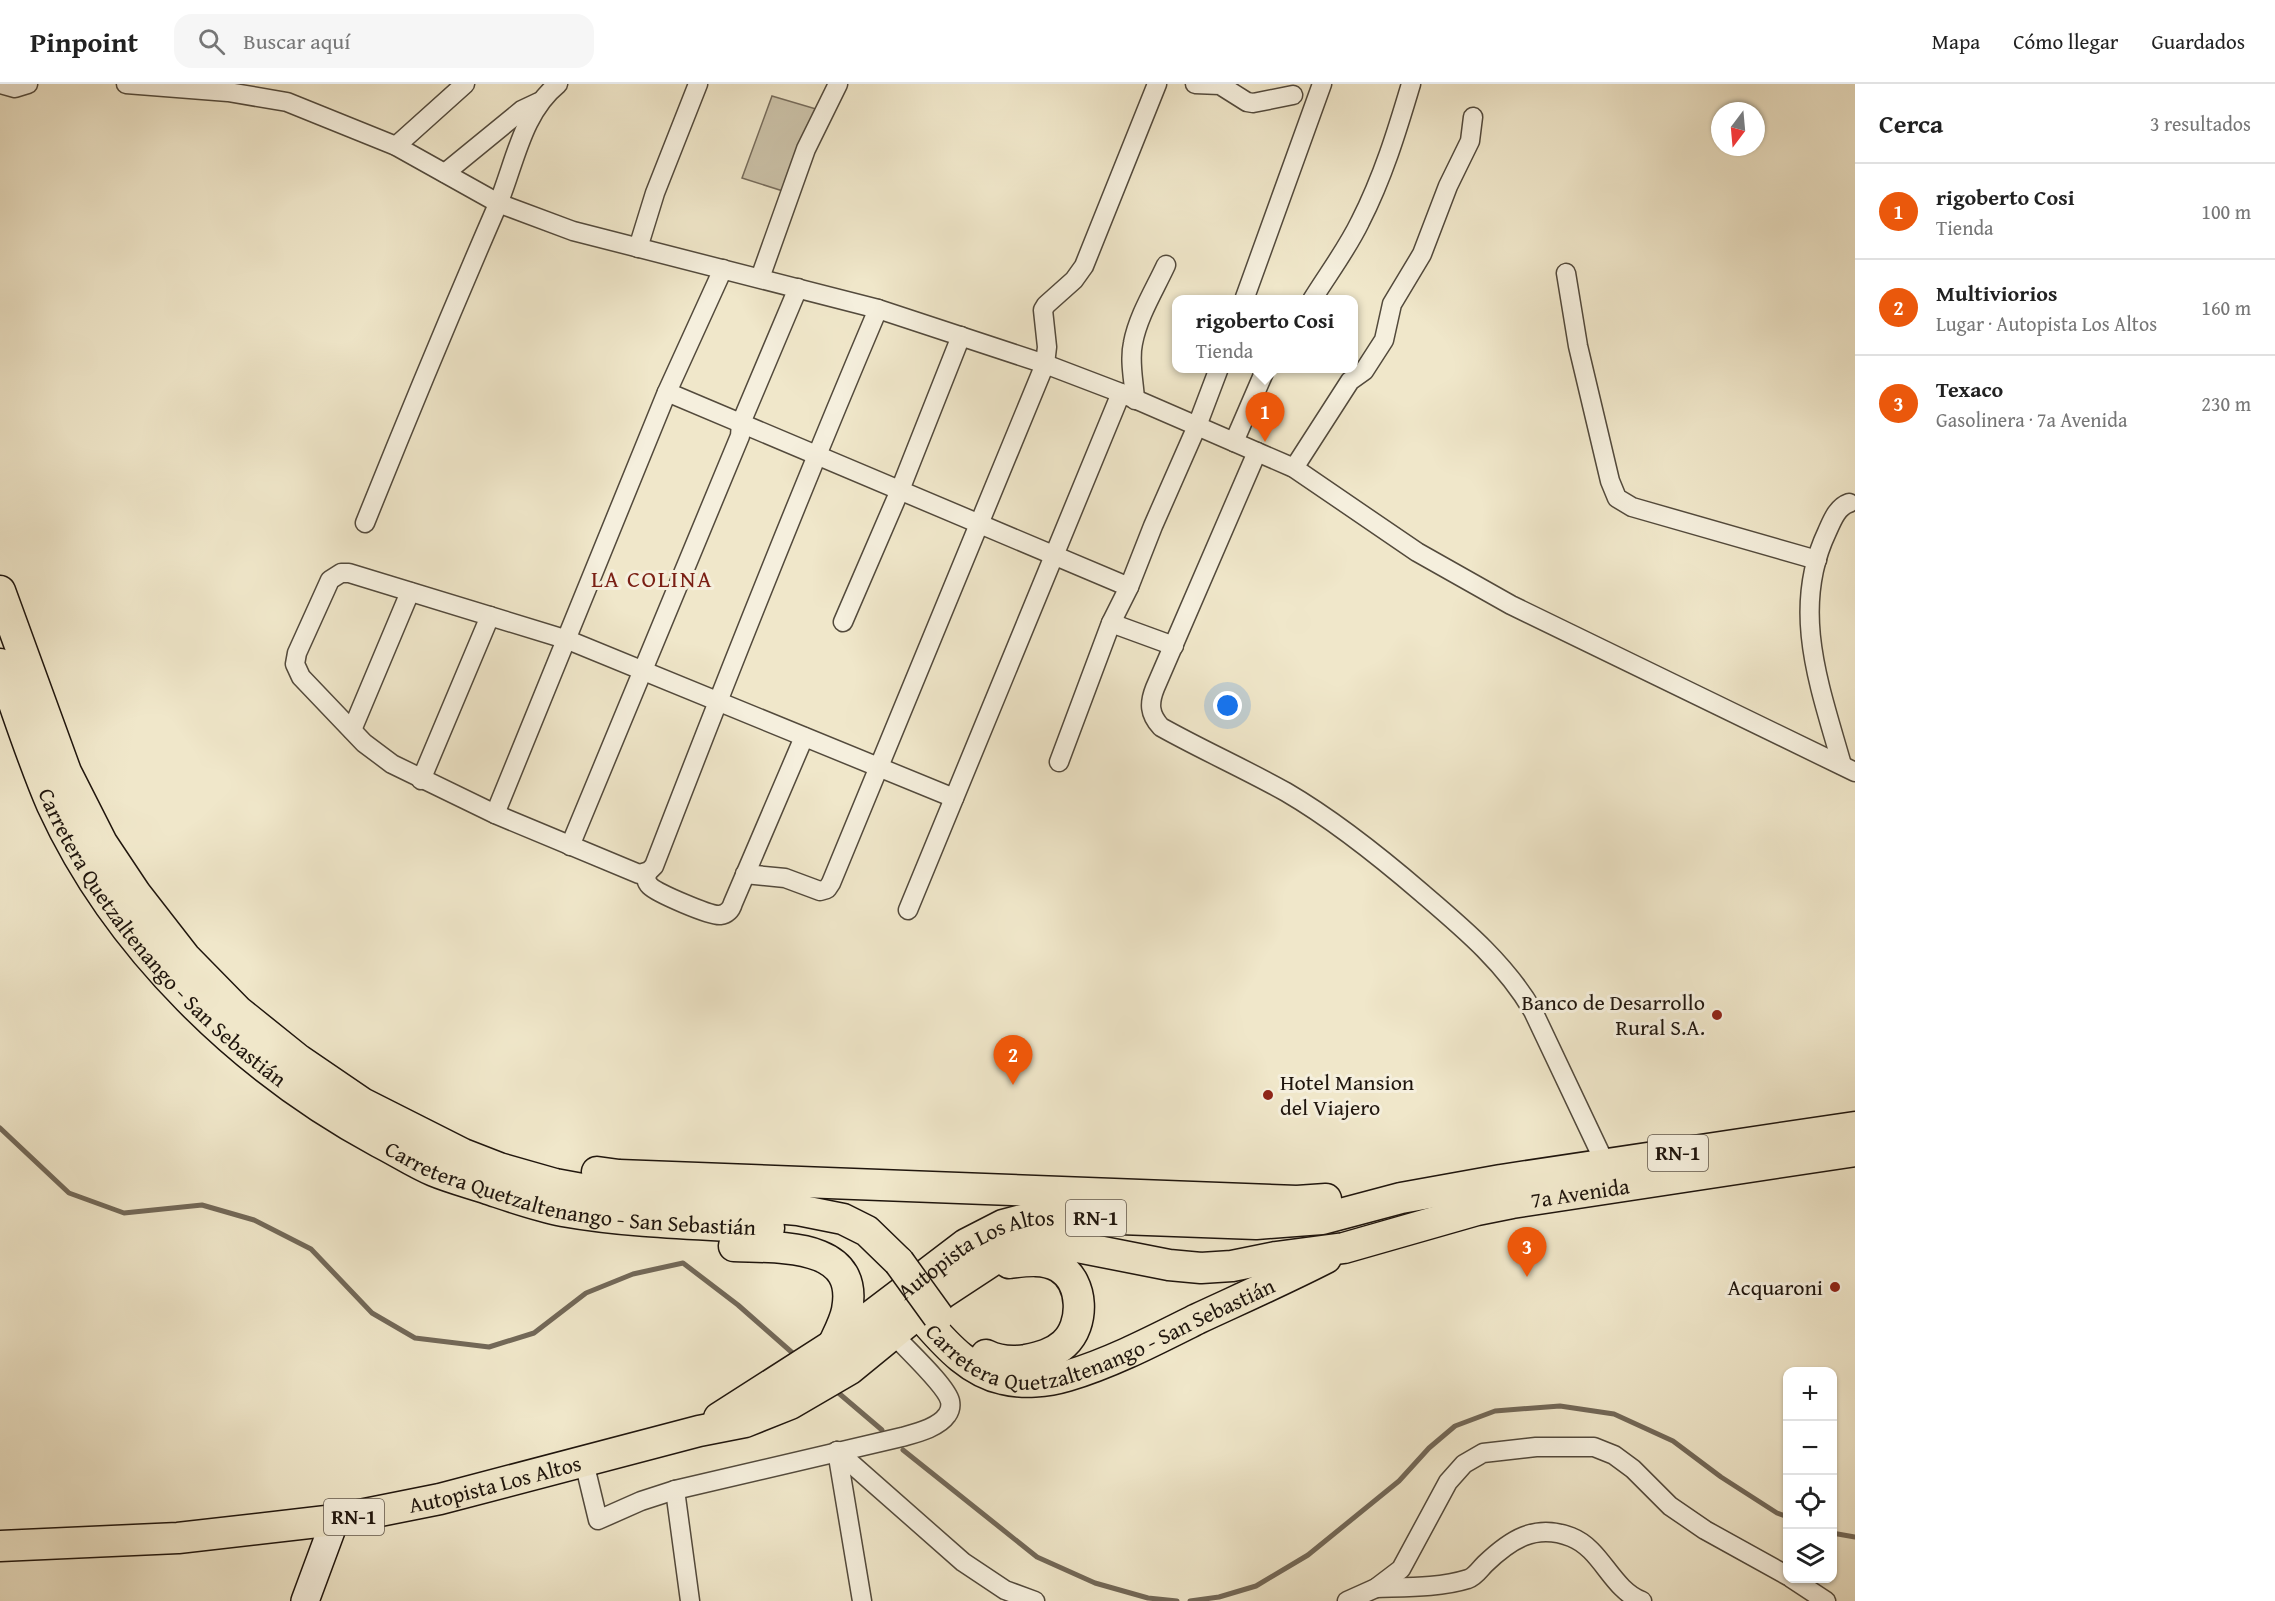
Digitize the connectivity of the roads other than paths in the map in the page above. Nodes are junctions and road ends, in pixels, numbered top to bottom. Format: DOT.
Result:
graph roads {
  1 [pos="0,84"];
  2 [pos="27,84"];
  3 [pos="126,84"];
  4 [pos="465,84"];
  5 [pos="558,84"];
  6 [pos="698,84"];
  7 [pos="838,84"];
  8 [pos="1157,84"];
  9 [pos="1195,84"];
  10 [pos="1322,84"];
  11 [pos="1411,84"];
  12 [pos="151,86"];
  13 [pos="1234,89"];
  14 [pos="1293,95"];
  15 [pos="539,102"];
  16 [pos="1473,117"];
  17 [pos="396,146"];
  18 [pos="445,173"];
  19 [pos="498,203"];
  20 [pos="638,248"];
  21 [pos="1166,265"];
  22 [pos="723,269"];
  23 [pos="1566,273"];
  24 [pos="760,278"];
  25 [pos="798,288"];
  26 [pos="1246,295"];
  27 [pos="1315,295"];
  28 [pos="878,309"];
  29 [pos="961,336"];
  30 [pos="1045,364"];
  31 [pos="1217,373"];
  32 [pos="1264,373"];
  33 [pos="667,392"];
  34 [pos="1128,397"];
  35 [pos="741,423"];
  36 [pos="1197,426"];
  37 [pos="1234,442"];
  38 [pos="1257,452"];
  39 [pos="816,454"];
  40 [pos="1294,468"];
  41 [pos="900,490"];
  42 [pos="1849,503"];
  43 [pos="365,523"];
  44 [pos="980,524"];
  45 [pos="1054,555"];
  46 [pos="1817,560"];
  47 [pos="1129,587"];
  48 [pos="0,591"];
  49 [pos="410,592"];
  50 [pos="490,616"];
  51 [pos="843,622"];
  52 [pos="1111,623"];
  53 [pos="568,640"];
  54 [pos="1174,646"];
  55 [pos="0,664"];
  56 [pos="643,671"];
  57 [pos="718,702"];
  58 [pos="352,730"];
  59 [pos="804,737"];
  60 [pos="1059,762"];
  61 [pos="878,767"];
  62 [pos="1849,769"];
  63 [pos="421,780"];
  64 [pos="954,798"];
  65 [pos="495,814"];
  66 [pos="570,846"];
  67 [pos="646,873"];
  68 [pos="745,874"];
  69 [pos="908,910"];
  70 [pos="1855,1127"];
  71 [pos="426,1134"];
  72 [pos="1855,1151"];
  73 [pos="432,1171"];
  74 [pos="1607,1175"];
  75 [pos="1401,1198"];
  76 [pos="1344,1248"];
  77 [pos="982,1267"];
  78 [pos="894,1268"];
  79 [pos="932,1319"];
  80 [pos="893,1334"];
  81 [pos="838,1354"];
  82 [pos="837,1451"];
  83 [pos="584,1462"];
  84 [pos="675,1490"];
  85 [pos="335,1520"];
  86 [pos="0,1546"];
  87 [pos="1783,1573"];
  88 [pos="1799,1583"];
  89 [pos="1376,1588"];
  90 [pos="305,1601"];
  91 [pos="690,1601"];
  92 [pos="862,1601"];
  93 [pos="1035,1601"];
  94 [pos="1347,1601"];
  95 [pos="1642,1601"];
  96 [pos="1827,1601"];
  1 -- 2 [label="street"];
  3 -- 12 [label="street"];
  4 -- 17 [label="street"];
  5 -- 15 [label="street"];
  6 -- 20 [label="street"];
  7 -- 24 [label="street"];
  8 -- 30 [label="street"];
  9 -- 13 [label="street"];
  10 -- 26 [label="street"];
  11 -- 27 [label="street"];
  12 -- 17 [label="street"];
  13 -- 14 [label="street"];
  15 -- 18 [label="street"];
  15 -- 19 [label="street"];
  16 -- 40 [label="street"];
  17 -- 18 [label="street"];
  18 -- 19 [label="street"];
  19 -- 20 [label="street"];
  19 -- 43 [label="street"];
  20 -- 22 [label="street"];
  21 -- 34 [label="street"];
  22 -- 24 [label="street"];
  22 -- 33 [label="street"];
  23 -- 46 [label="street"];
  24 -- 25 [label="street"];
  25 -- 28 [label="street"];
  25 -- 35 [label="street"];
  28 -- 29 [label="street"];
  28 -- 39 [label="street"];
  29 -- 30 [label="street"];
  29 -- 41 [label="street"];
  30 -- 34 [label="street"];
  30 -- 44 [label="street"];
  31 -- 36 [label="street"];
  32 -- 37 [label="street"];
  33 -- 35 [label="street"];
  33 -- 53 [label="street"];
  34 -- 36 [label="street"];
  34 -- 45 [label="street"];
  35 -- 39 [label="street"];
  35 -- 56 [label="street"];
  36 -- 37 [label="street"];
  36 -- 47 [label="street"];
  37 -- 38 [label="street"];
  38 -- 40 [label="street"];
  38 -- 54 [label="street"];
  39 -- 41 [label="street"];
  39 -- 57 [label="street"];
  40 -- 62 [label="street"];
  41 -- 44 [label="street"];
  41 -- 51 [label="street"];
  42 -- 46 [label="street"];
  44 -- 45 [label="street"];
  44 -- 61 [label="street"];
  45 -- 47 [label="street"];
  45 -- 64 [label="street"];
  46 -- 62 [label="street"];
  47 -- 52 [label="street"];
  48 -- 71 [label="main road, Carretera Quetzaltenango - San Sebastián"];
  49 -- 50 [label="street"];
  49 -- 58 [label="street"];
  49 -- 58 [label="street"];
  50 -- 53 [label="street"];
  50 -- 63 [label="street"];
  52 -- 54 [label="street"];
  52 -- 60 [label="street"];
  53 -- 56 [label="street"];
  53 -- 65 [label="street"];
  54 -- 74 [label="street"];
  55 -- 73 [label="main road, Carretera Quetzaltenango - San Sebastián"];
  56 -- 57 [label="street"];
  56 -- 66 [label="street"];
  57 -- 59 [label="street"];
  57 -- 67 [label="street"];
  58 -- 63 [label="street"];
  59 -- 61 [label="street"];
  59 -- 68 [label="street"];
  61 -- 64 [label="street"];
  61 -- 68 [label="street"];
  63 -- 65 [label="street"];
  64 -- 69 [label="street"];
  65 -- 66 [label="street"];
  66 -- 67 [label="street"];
  67 -- 68 [label="street"];
  70 -- 74 [label="main road, 7a Avenida / RN-1"];
  71 -- 75 [label="main road"];
  71 -- 78 [label="main road, Carretera Quetzaltenango - San Sebastián"];
  72 -- 74 [label="main road, 7a Avenida / RN-1"];
  73 -- 78 [label="main road, Carretera Quetzaltenango - San Sebastián"];
  73 -- 81 [label="main road"];
  74 -- 75 [label="main road, 7a Avenida / RN-1"];
  74 -- 76 [label="main road, 7a Avenida / RN-1"];
  75 -- 81 [label="main road, Autopista Los Altos / RN-1"];
  76 -- 77 [label="main road, Autopista Los Altos / RN-1"];
  76 -- 79 [label="main road, Carretera Quetzaltenango - San Sebastián"];
  77 -- 79 [label="main road, Carretera Quetzaltenango - San Sebastián"];
  77 -- 80 [label="main road, Autopista Los Altos / RN-1"];
  78 -- 79 [label="main road, Carretera Quetzaltenango - San Sebastián, bridge"];
  80 -- 81 [label="main road, Autopista Los Altos / RN-1"];
  80 -- 82 [label="street"];
  81 -- 83 [label="main road, Autopista Los Altos / RN-1"];
  82 -- 84 [label="street"];
  82 -- 92 [label="street"];
  82 -- 93 [label="street"];
  83 -- 84 [label="street"];
  83 -- 85 [label="main road, Autopista Los Altos / RN-1"];
  84 -- 91 [label="street"];
  85 -- 86 [label="main road, Autopista Los Altos / RN-1"];
  85 -- 90 [label="street"];
  87 -- 89 [label="street"];
  88 -- 96 [label="street"];
  89 -- 94 [label="street"];
  89 -- 95 [label="street"];
}
